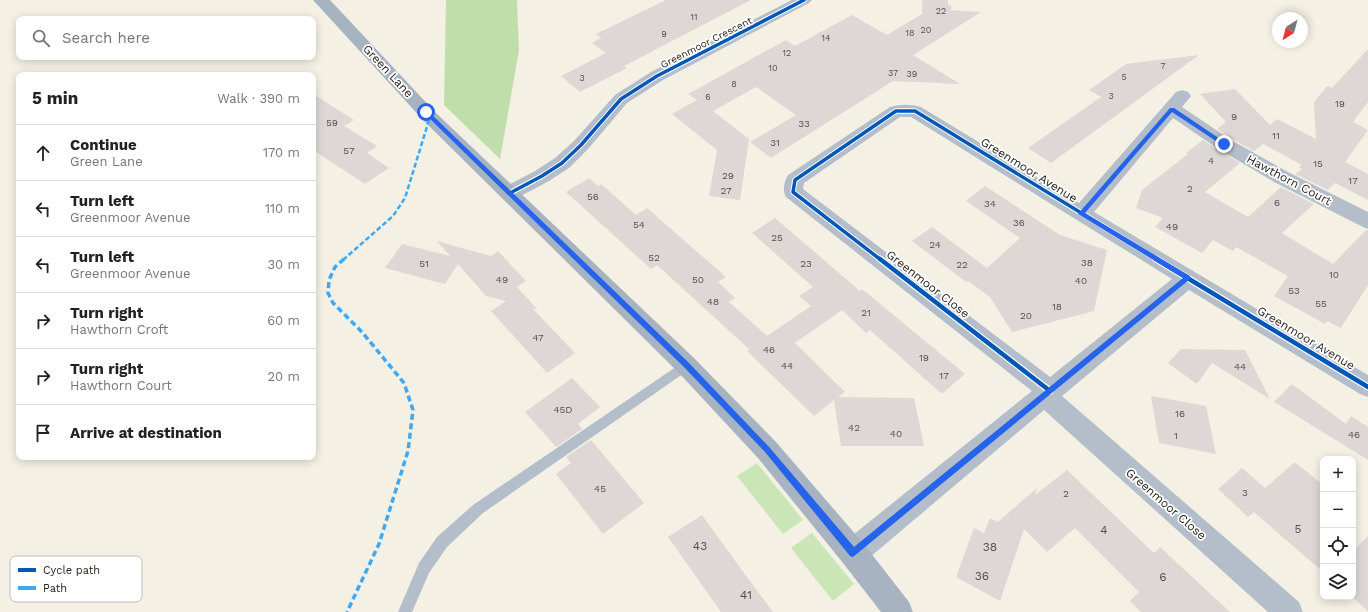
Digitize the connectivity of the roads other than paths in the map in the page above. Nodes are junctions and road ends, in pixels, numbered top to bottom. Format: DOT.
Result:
graph roads {
  1 [pos="321,0"];
  2 [pos="804,0"];
  3 [pos="794,192"];
  4 [pos="510,193"];
  5 [pos="1081,214"];
  6 [pos="1368,221"];
  7 [pos="1188,278"];
  8 [pos="686,365"];
  9 [pos="1368,387"];
  10 [pos="1047,393"];
  11 [pos="853,553"];
  12 [pos="405,612"];
  13 [pos="899,612"];
  14 [pos="1289,612"];
  1 -- 4 [label="main road, Green Lane"];
  2 -- 4 [label="street, Greenmoor Crescent"];
  3 -- 5 [label="street, Greenmoor Avenue"];
  3 -- 10 [label="street, Greenmoor Close"];
  4 -- 8 [label="main road, Green Lane"];
  5 -- 6 [label="street, Hawthorn Court"];
  5 -- 7 [label="street, Greenmoor Avenue"];
  7 -- 9 [label="street, Greenmoor Avenue"];
  7 -- 10 [label="street"];
  8 -- 11 [label="main road, Green Lane"];
  8 -- 12 [label="lane"];
  10 -- 11 [label="street"];
  10 -- 14 [label="street, Greenmoor Close"];
  11 -- 13 [label="main road, Green Lane"];
}
